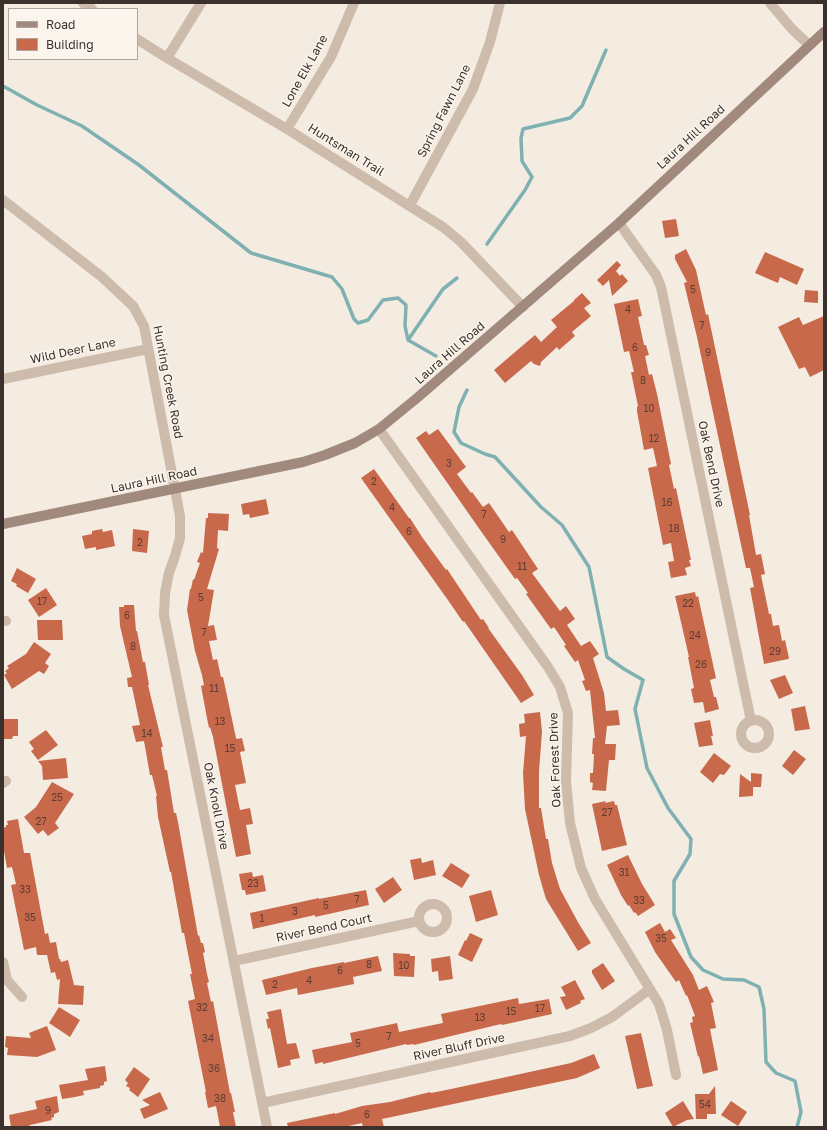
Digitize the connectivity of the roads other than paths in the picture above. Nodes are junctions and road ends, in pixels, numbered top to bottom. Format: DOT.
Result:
graph roads {
  1 [pos="201,3"];
  2 [pos="354,3"];
  3 [pos="500,3"];
  4 [pos="770,3"];
  5 [pos="824,32"];
  6 [pos="138,40"];
  7 [pos="809,45"];
  8 [pos="167,58"];
  9 [pos="287,129"];
  10 [pos="3,200"];
  11 [pos="410,205"];
  12 [pos="619,223"];
  13 [pos="523,307"];
  14 [pos="148,349"];
  15 [pos="3,378"];
  16 [pos="379,429"];
  17 [pos="176,489"];
  18 [pos="3,524"];
  19 [pos="751,721"];
  20 [pos="419,921"];
  21 [pos="234,961"];
  22 [pos="3,962"];
  23 [pos="650,989"];
  24 [pos="22,997"];
  25 [pos="676,1075"];
  26 [pos="262,1103"];
  27 [pos="266,1127"];
  1 -- 8 [label="street"];
  2 -- 9 [label="street, Lone Elk Lane"];
  3 -- 11 [label="street, Spring Fawn Lane"];
  4 -- 7 [label="street"];
  5 -- 7 [label="main road, Laura Hill Road"];
  6 -- 8 [label="street, Huntsman Trail"];
  7 -- 12 [label="main road, Laura Hill Road"];
  8 -- 9 [label="street, Huntsman Trail"];
  9 -- 11 [label="street, Huntsman Trail"];
  10 -- 14 [label="street, Hunting Creek Road"];
  11 -- 13 [label="street, Huntsman Trail"];
  12 -- 13 [label="main road, Laura Hill Road"];
  12 -- 19 [label="street, Oak Bend Drive"];
  13 -- 16 [label="main road, Laura Hill Road"];
  14 -- 15 [label="street, Wild Deer Lane"];
  14 -- 17 [label="street, Hunting Creek Road"];
  16 -- 17 [label="main road, Laura Hill Road"];
  16 -- 23 [label="street, Oak Forest Drive"];
  17 -- 18 [label="main road, Laura Hill Road"];
  17 -- 21 [label="street, Oak Knoll Drive"];
  20 -- 21 [label="street, River Bend Court"];
  21 -- 26 [label="street, Oak Knoll Drive"];
  22 -- 24 [label="street"];
  23 -- 25 [label="street, Oak Forest Drive"];
  23 -- 26 [label="street, River Bluff Drive"];
  26 -- 27 [label="street, Oak Knoll Drive"];
}
